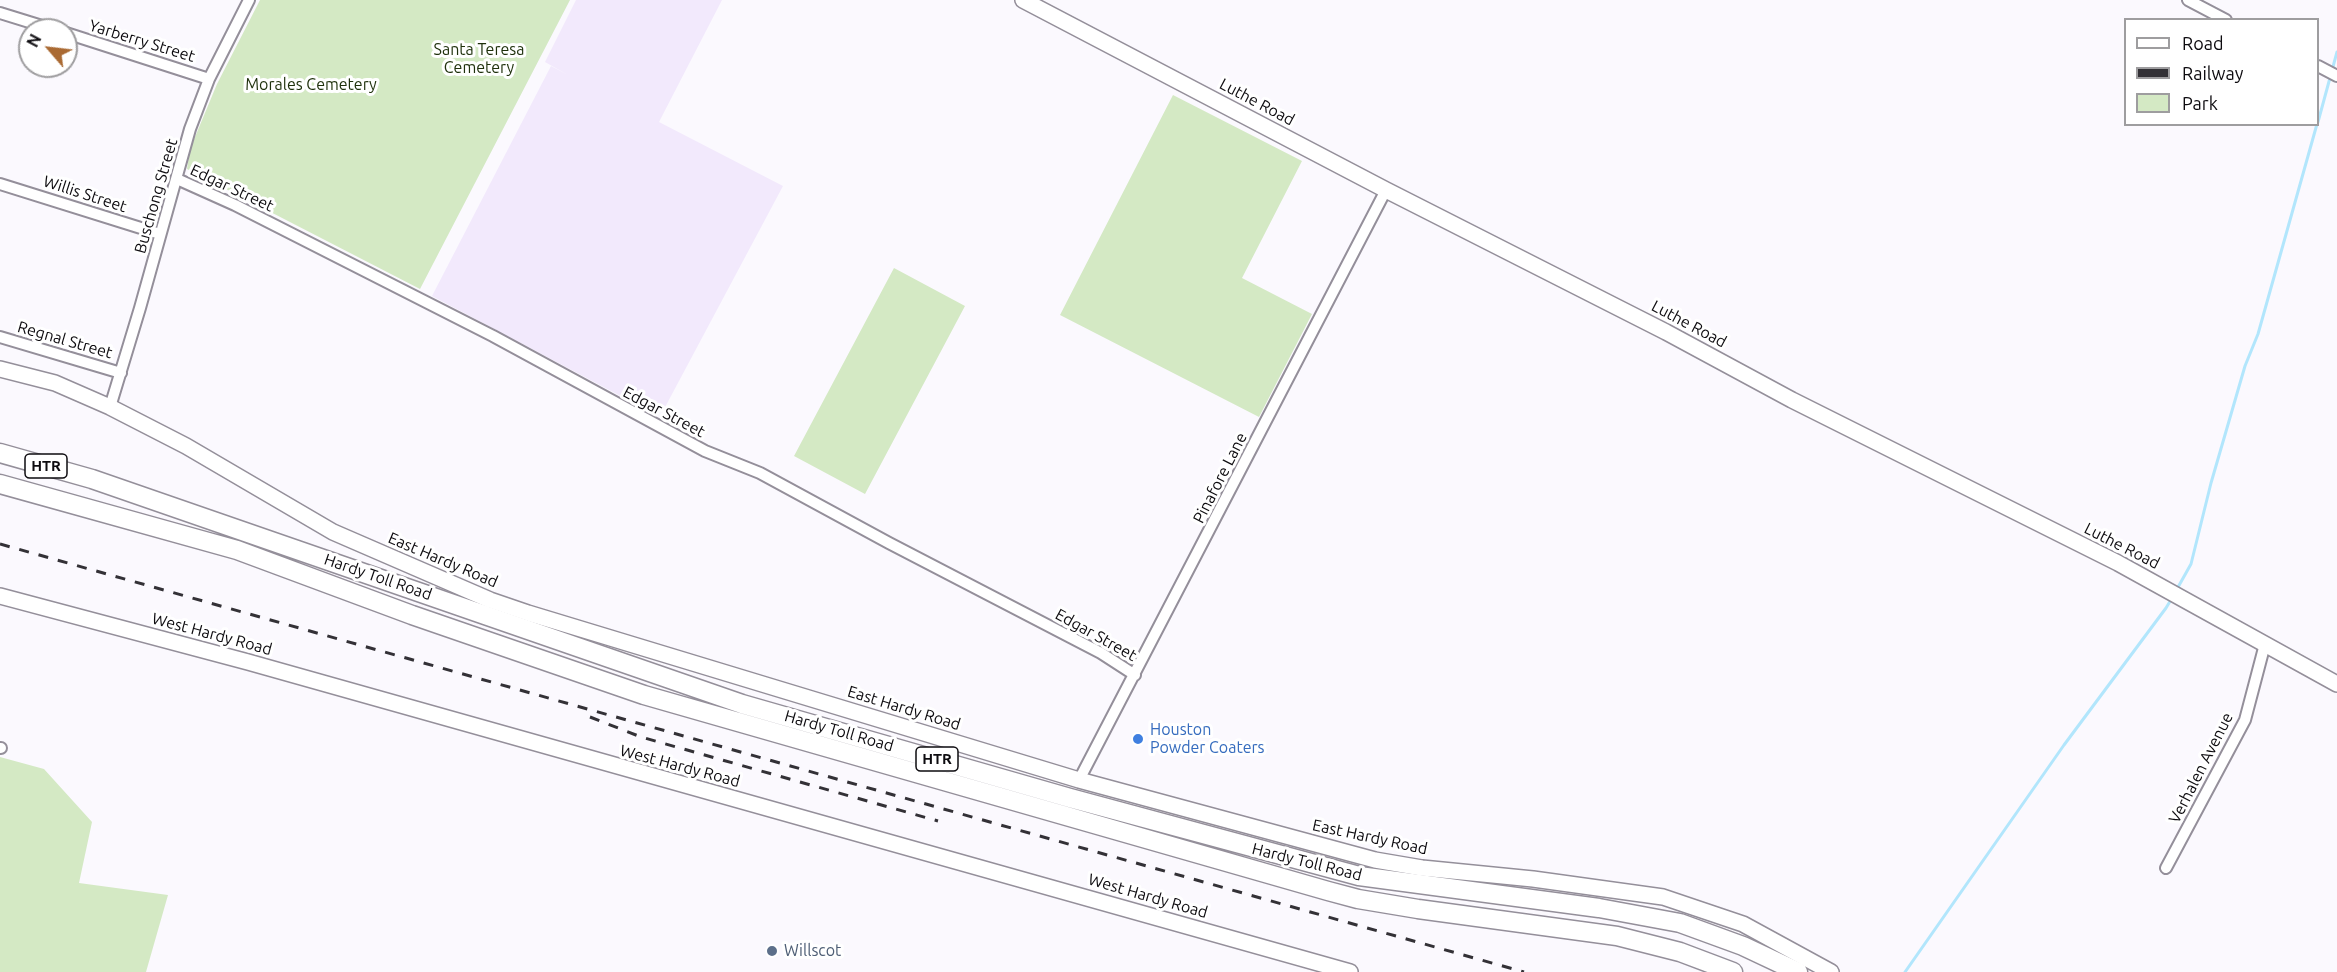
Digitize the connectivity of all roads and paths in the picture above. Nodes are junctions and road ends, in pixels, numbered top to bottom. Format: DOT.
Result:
graph roads {
  1 [pos="249,0"];
  2 [pos="1023,0"];
  3 [pos="2188,0"];
  4 [pos="0,13"];
  5 [pos="2222,18"];
  6 [pos="18,19"];
  7 [pos="78,37"];
  8 [pos="2319,67"];
  9 [pos="2337,76"];
  10 [pos="209,79"];
  11 [pos="177,179"];
  12 [pos="0,184"];
  13 [pos="1386,190"];
  14 [pos="160,234"];
  15 [pos="0,337"];
  16 [pos="0,369"];
  17 [pos="121,373"];
  18 [pos="110,407"];
  19 [pos="0,453"];
  20 [pos="0,484"];
  21 [pos="0,596"];
  22 [pos="2265,644"];
  23 [pos="1135,675"];
  24 [pos="2337,684"];
  25 [pos="1079,780"];
  26 [pos="2166,868"];
  27 [pos="1350,972"];
  28 [pos="1733,972"];
  29 [pos="1798,972"];
  30 [pos="1832,972"];
  1 -- 10 [label="street, Buschong Street"];
  2 -- 13 [label="main road, Luthe Road"];
  3 -- 5 [label="street"];
  4 -- 6 [label="street"];
  7 -- 10 [label="street, Yarberry Street"];
  8 -- 9 [label="street"];
  10 -- 11 [label="street, Buschong Street"];
  11 -- 14 [label="street, Buschong Street"];
  11 -- 23 [label="street, Edgar Street"];
  12 -- 14 [label="street, Willis Street"];
  13 -- 22 [label="main road, Luthe Road"];
  13 -- 23 [label="street, Pinafore Lane"];
  14 -- 17 [label="street, Buschong Street"];
  15 -- 17 [label="street, Regnal Street"];
  16 -- 18 [label="main road, East Hardy Road"];
  17 -- 18 [label="street, Buschong Street"];
  18 -- 25 [label="main road, East Hardy Road"];
  19 -- 29 [label="highway, Hardy Toll Road / HTR"];
  20 -- 28 [label="highway, Hardy Toll Road / HTR"];
  21 -- 27 [label="main road, West Hardy Road"];
  22 -- 24 [label="main road, Luthe Road"];
  22 -- 26 [label="street, Verhalen Avenue"];
  23 -- 25 [label="street, Pinafore Lane"];
  25 -- 30 [label="main road, East Hardy Road"];
}
